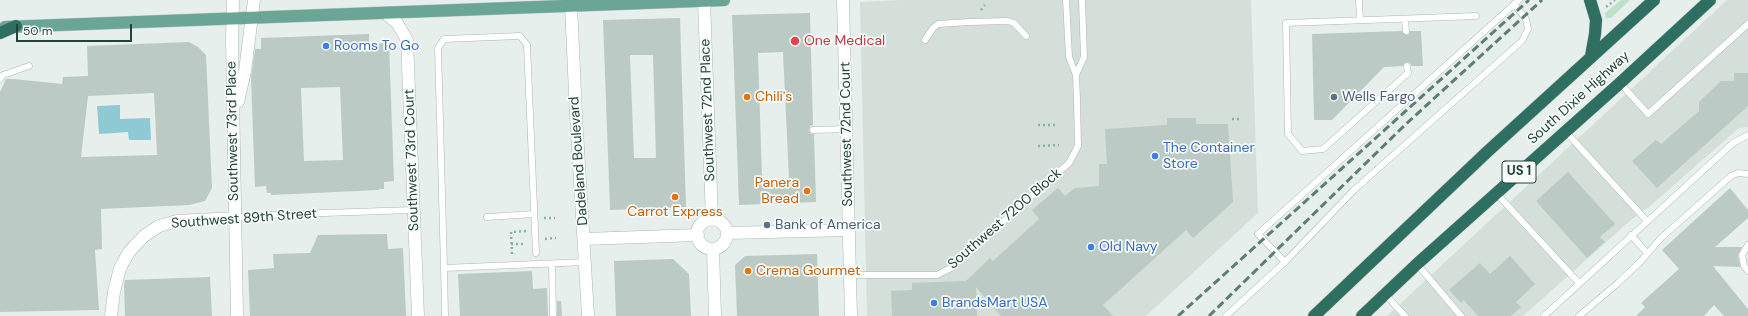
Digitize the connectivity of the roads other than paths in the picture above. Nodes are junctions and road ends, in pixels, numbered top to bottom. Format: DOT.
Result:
graph roads {
  1 [pos="233,0"];
  2 [pos="254,0"];
  3 [pos="724,0"];
  4 [pos="843,0"];
  5 [pos="1066,0"];
  6 [pos="1082,0"];
  7 [pos="1359,0"];
  8 [pos="1590,0"];
  9 [pos="1654,0"];
  10 [pos="1710,0"];
  11 [pos="704,1"];
  12 [pos="570,2"];
  13 [pos="1516,2"];
  14 [pos="385,13"];
  15 [pos="1476,16"];
  16 [pos="252,17"];
  17 [pos="232,18"];
  18 [pos="1405,19"];
  19 [pos="1360,20"];
  20 [pos="1748,24"];
  21 [pos="16,26"];
  22 [pos="0,27"];
  23 [pos="1406,31"];
  24 [pos="0,33"];
  25 [pos="1026,36"];
  26 [pos="925,40"];
  27 [pos="1591,56"];
  28 [pos="29,66"];
  29 [pos="1407,66"];
  30 [pos="1076,75"];
  31 [pos="0,79"];
  32 [pos="1620,83"];
  33 [pos="234,121"];
  34 [pos="846,129"];
  35 [pos="814,130"];
  36 [pos="1565,131"];
  37 [pos="1748,136"];
  38 [pos="1748,174"];
  39 [pos="1496,192"];
  40 [pos="413,210"];
  41 [pos="534,214"];
  42 [pos="487,217"];
  43 [pos="235,218"];
  44 [pos="712,220"];
  45 [pos="1647,221"];
  46 [pos="849,230"];
  47 [pos="727,233"];
  48 [pos="698,235"];
  49 [pos="1631,235"];
  50 [pos="584,239"];
  51 [pos="1748,245"];
  52 [pos="713,249"];
  53 [pos="536,252"];
  54 [pos="1647,252"];
  55 [pos="585,262"];
  56 [pos="1285,262"];
  57 [pos="552,264"];
  58 [pos="1417,264"];
  59 [pos="444,268"];
  60 [pos="1748,271"];
  61 [pos="850,275"];
  62 [pos="1579,283"];
  63 [pos="1385,294"];
  64 [pos="111,316"];
  65 [pos="237,316"];
  66 [pos="418,316"];
  67 [pos="445,316"];
  68 [pos="553,316"];
  69 [pos="588,316"];
  70 [pos="715,316"];
  71 [pos="851,316"];
  72 [pos="1226,316"];
  73 [pos="1314,316"];
  74 [pos="1362,316"];
  75 [pos="1405,316"];
  76 [pos="1461,316"];
  77 [pos="1544,316"];
  78 [pos="1579,316"];
  1 -- 17 [label="street, Southwest 73rd Place"];
  2 -- 16 [label="street"];
  3 -- 11 [label="main road"];
  4 -- 34 [label="street, Southwest 72nd Court"];
  5 -- 30 [label="lane, Southwest 7200 Block"];
  6 -- 30 [label="lane, Southwest 7200 Block"];
  7 -- 19 [label="lane"];
  8 -- 27 [label="highway"];
  9 -- 27 [label="highway, South Dixie Highway / US 1"];
  10 -- 32 [label="highway, South Dixie Highway / US 1"];
  11 -- 12 [label="main road"];
  11 -- 44 [label="street, Southwest 72nd Place"];
  12 -- 14 [label="main road"];
  12 -- 50 [label="street, Dadeland Boulevard"];
  13 -- 56 [label="lane"];
  13 -- 56 [label="lane"];
  14 -- 16 [label="main road"];
  14 -- 40 [label="street, Southwest 73rd Court"];
  15 -- 18 [label="lane"];
  16 -- 17 [label="main road"];
  16 -- 33 [label="street"];
  17 -- 21 [label="main road"];
  17 -- 33 [label="street, Southwest 73rd Place"];
  18 -- 19 [label="lane"];
  18 -- 23 [label="lane"];
  19 -- 29 [label="lane"];
  20 -- 32 [label="lane"];
  21 -- 22 [label="main road"];
  21 -- 24 [label="highway"];
  25 -- 26 [label="lane"];
  27 -- 73 [label="highway, South Dixie Highway / US 1"];
  28 -- 31 [label="lane"];
  30 -- 61 [label="lane, Southwest 7200 Block"];
  32 -- 36 [label="highway, South Dixie Highway / US 1"];
  33 -- 43 [label="street, Southwest 73rd Place"];
  34 -- 35 [label="lane"];
  34 -- 46 [label="street, Southwest 72nd Court"];
  36 -- 39 [label="highway, South Dixie Highway / US 1"];
  36 -- 45 [label="lane"];
  37 -- 45 [label="lane"];
  38 -- 54 [label="lane"];
  39 -- 58 [label="highway, South Dixie Highway / US 1"];
  39 -- 62 [label="lane"];
  40 -- 43 [label="lane, Southwest 89th Street"];
  40 -- 66 [label="street, Southwest 73rd Court"];
  41 -- 42 [label="lane"];
  41 -- 53 [label="lane"];
  41 -- 59 [label="lane"];
  43 -- 64 [label="street, Southwest 89th Street"];
  43 -- 65 [label="street, Southwest 73rd Place"];
  44 -- 47 [label="street"];
  44 -- 48 [label="street"];
  45 -- 49 [label="lane"];
  46 -- 47 [label="street"];
  46 -- 61 [label="street, Southwest 72nd Court"];
  47 -- 52 [label="street"];
  48 -- 50 [label="street"];
  48 -- 52 [label="street"];
  49 -- 54 [label="lane"];
  49 -- 62 [label="lane"];
  50 -- 55 [label="street, Dadeland Boulevard"];
  51 -- 60 [label="lane"];
  52 -- 70 [label="street"];
  54 -- 78 [label="lane"];
  55 -- 57 [label="lane"];
  55 -- 69 [label="street, Dadeland Boulevard"];
  56 -- 72 [label="lane"];
  57 -- 59 [label="lane"];
  57 -- 68 [label="lane"];
  58 -- 63 [label="highway, South Dixie Highway / US 1"];
  58 -- 76 [label="lane"];
  59 -- 67 [label="lane"];
  61 -- 71 [label="street, Southwest 72nd Court"];
  62 -- 77 [label="lane"];
  63 -- 74 [label="highway, South Dixie Highway / US 1"];
  63 -- 75 [label="lane"];
}
